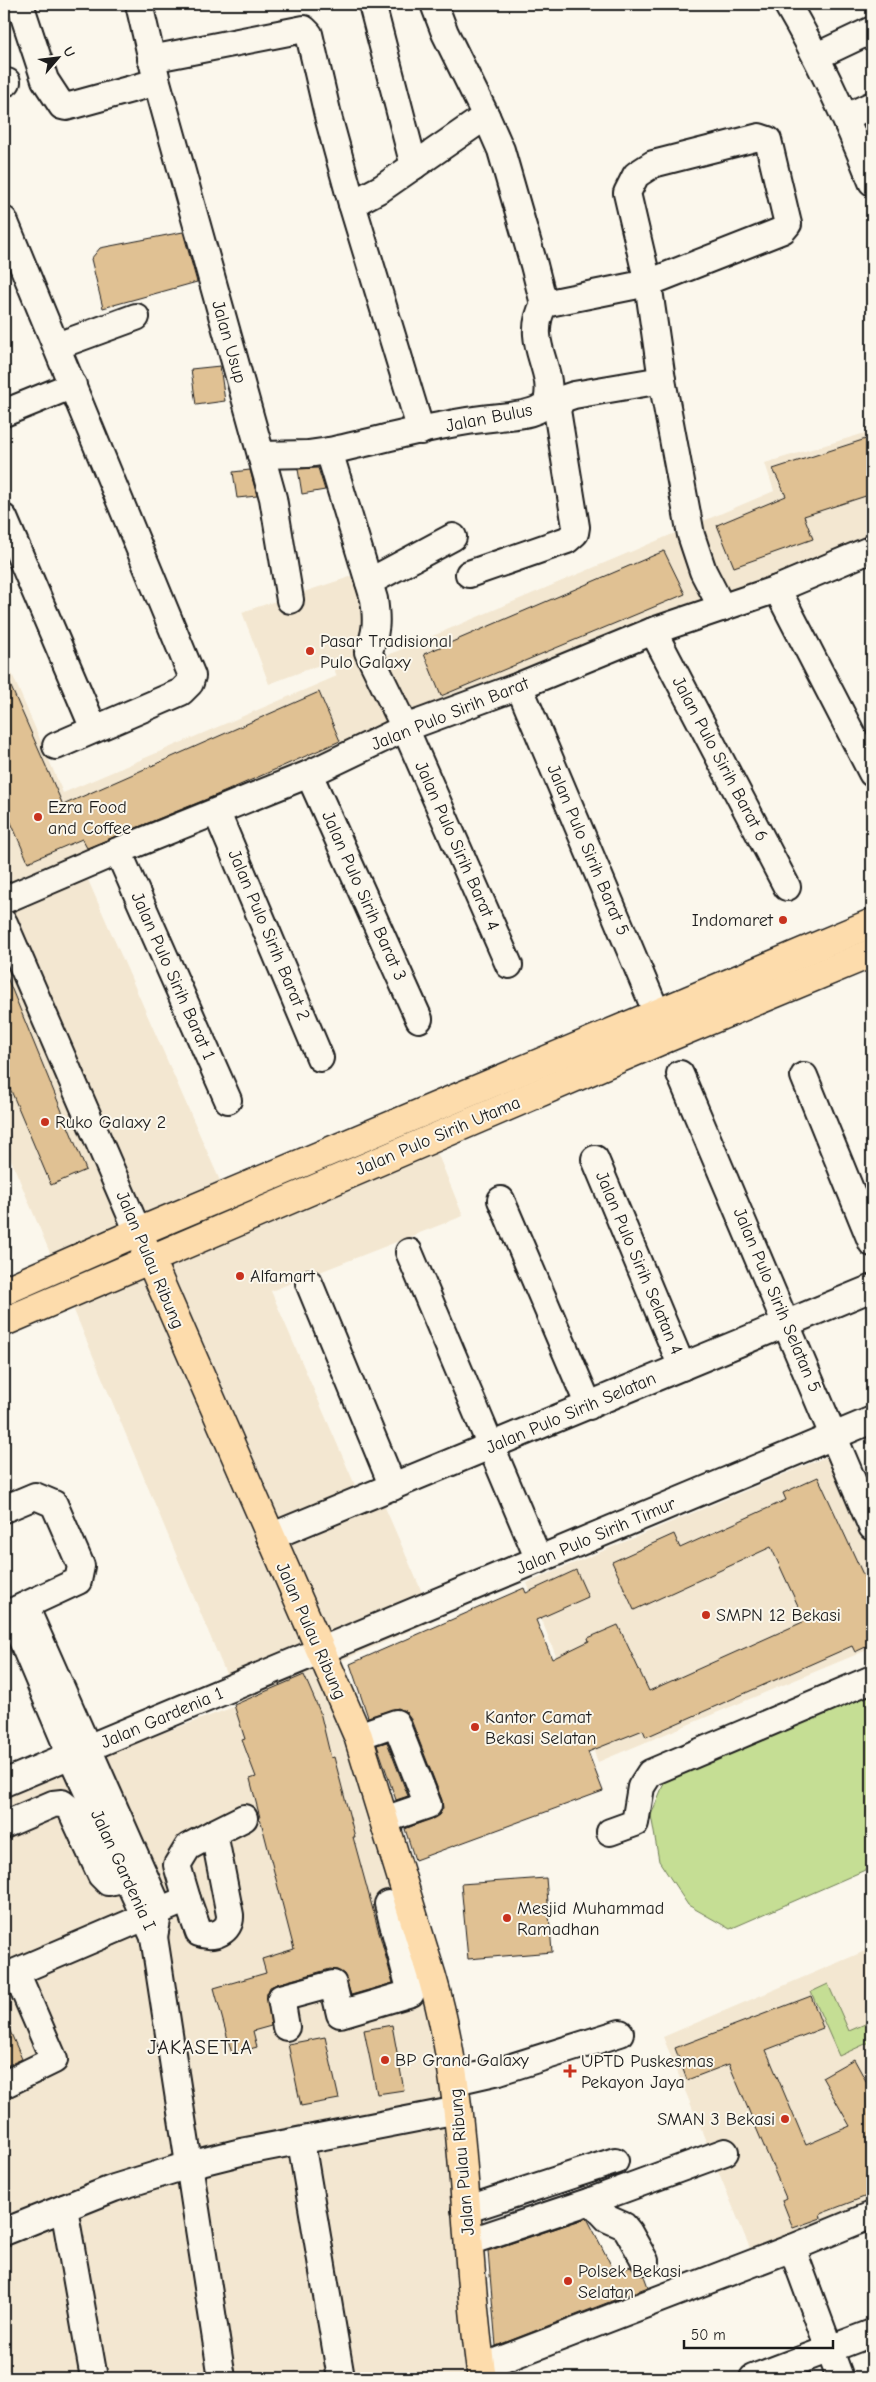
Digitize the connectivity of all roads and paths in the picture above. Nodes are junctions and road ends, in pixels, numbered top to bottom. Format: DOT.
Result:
graph roads {
  1 [pos="20,4"];
  2 [pos="139,4"];
  3 [pos="372,4"];
  4 [pos="434,4"];
  5 [pos="787,4"];
  6 [pos="872,30"];
  7 [pos="817,56"];
  8 [pos="154,71"];
  9 [pos="872,106"];
  10 [pos="486,116"];
  11 [pos="846,117"];
  12 [pos="414,166"];
  13 [pos="872,182"];
  14 [pos="352,204"];
  15 [pos="7,236"];
  16 [pos="648,283"];
  17 [pos="544,304"];
  18 [pos="136,317"];
  19 [pos="57,346"];
  20 [pos="662,380"];
  21 [pos="73,385"];
  22 [pos="4,413"];
  23 [pos="422,431"];
  24 [pos="329,451"];
  25 [pos="261,454"];
  26 [pos="4,518"];
  27 [pos="453,537"];
  28 [pos="872,549"];
  29 [pos="469,574"];
  30 [pos="368,582"];
  31 [pos="777,588"];
  32 [pos="290,600"];
  33 [pos="722,608"];
  34 [pos="654,631"];
  35 [pos="519,686"];
  36 [pos="405,728"];
  37 [pos="94,729"];
  38 [pos="56,746"];
  39 [pos="872,773"];
  40 [pos="309,774"];
  41 [pos="217,813"];
  42 [pos="118,851"];
  43 [pos="787,887"];
  44 [pos="4,900"];
  45 [pos="4,923"];
  46 [pos="872,923"];
  47 [pos="872,953"];
  48 [pos="509,965"];
  49 [pos="419,1019"];
  50 [pos="662,1025"];
  51 [pos="320,1058"];
  52 [pos="680,1074"];
  53 [pos="804,1076"];
  54 [pos="228,1100"];
  55 [pos="596,1159"];
  56 [pos="222,1198"];
  57 [pos="501,1200"];
  58 [pos="233,1225"];
  59 [pos="138,1232"];
  60 [pos="872,1244"];
  61 [pos="409,1252"];
  62 [pos="149,1259"];
  63 [pos="54,1270"];
  64 [pos="309,1283"];
  65 [pos="872,1288"];
  66 [pos="4,1291"];
  67 [pos="64,1296"];
  68 [pos="4,1322"];
  69 [pos="787,1324"];
  70 [pos="682,1367"];
  71 [pos="589,1406"];
  72 [pos="872,1420"];
  73 [pos="835,1436"];
  74 [pos="491,1446"];
  75 [pos="393,1487"];
  76 [pos="4,1509"];
  77 [pos="872,1527"];
  78 [pos="270,1537"];
  79 [pos="539,1560"];
  80 [pos="13,1611"];
  81 [pos="319,1651"];
  82 [pos="872,1678"];
  83 [pos="358,1736"];
  84 [pos="79,1752"];
  85 [pos="39,1768"];
  86 [pos="4,1784"];
  87 [pos="53,1804"];
  88 [pos="244,1818"];
  89 [pos="384,1820"];
  90 [pos="4,1826"];
  91 [pos="610,1832"];
  92 [pos="214,1833"];
  93 [pos="126,1878"];
  94 [pos="187,1899"];
  95 [pos="388,1904"];
  96 [pos="152,1921"];
  97 [pos="410,1942"];
  98 [pos="286,2027"];
  99 [pos="620,2033"];
  100 [pos="455,2081"];
  101 [pos="7,2083"];
  102 [pos="458,2110"];
  103 [pos="301,2142"];
  104 [pos="725,2152"];
  105 [pos="615,2161"];
  106 [pos="189,2165"];
  107 [pos="591,2201"];
  108 [pos="64,2208"];
  109 [pos="465,2210"];
  110 [pos="872,2215"];
  111 [pos="4,2232"];
  112 [pos="468,2242"];
  113 [pos="792,2248"];
  114 [pos="646,2262"];
  115 [pos="872,2333"];
  116 [pos="829,2351"];
  117 [pos="490,2370"];
  118 [pos="94,2378"];
  119 [pos="222,2378"];
  120 [pos="341,2378"];
  121 [pos="753,2378"];
  122 [pos="840,2378"];
  1 -- 8 [label="street"];
  2 -- 8 [label="street, Jalan Usup"];
  3 -- 12 [label="street"];
  4 -- 10 [label="street"];
  5 -- 7 [label="street"];
  6 -- 7 [label="street"];
  7 -- 11 [label="street"];
  8 -- 14 [label="street"];
  8 -- 25 [label="street, Jalan Usup"];
  9 -- 11 [label="street"];
  10 -- 12 [label="street"];
  10 -- 17 [label="street"];
  11 -- 13 [label="street"];
  12 -- 14 [label="street"];
  14 -- 23 [label="street"];
  15 -- 19 [label="street"];
  16 -- 16 [label="street"];
  16 -- 17 [label="street"];
  16 -- 20 [label="street"];
  17 -- 23 [label="street, Jalan Bulus"];
  18 -- 19 [label="street"];
  19 -- 21 [label="street"];
  20 -- 29 [label="street"];
  20 -- 33 [label="street"];
  21 -- 22 [label="street"];
  21 -- 37 [label="street"];
  23 -- 24 [label="street, Jalan Bulus"];
  24 -- 25 [label="street"];
  24 -- 30 [label="street"];
  25 -- 32 [label="street, Jalan Usup"];
  26 -- 37 [label="street"];
  27 -- 30 [label="street"];
  28 -- 31 [label="street, Jalan Pulo Sirih Barat"];
  30 -- 36 [label="street"];
  31 -- 33 [label="street, Jalan Pulo Sirih Barat"];
  31 -- 39 [label="street"];
  33 -- 34 [label="street, Jalan Pulo Sirih Barat"];
  34 -- 35 [label="street, Jalan Pulo Sirih Barat"];
  34 -- 43 [label="street, Jalan Pulo Sirih Barat 6"];
  35 -- 36 [label="street, Jalan Pulo Sirih Barat"];
  35 -- 50 [label="street, Jalan Pulo Sirih Barat 5"];
  36 -- 40 [label="street, Jalan Pulo Sirih Barat"];
  36 -- 48 [label="street, Jalan Pulo Sirih Barat 4"];
  37 -- 38 [label="street"];
  40 -- 41 [label="street, Jalan Pulo Sirih Barat"];
  40 -- 49 [label="street, Jalan Pulo Sirih Barat 3"];
  41 -- 42 [label="street, Jalan Pulo Sirih Barat"];
  41 -- 51 [label="street, Jalan Pulo Sirih Barat 2"];
  42 -- 44 [label="street, Jalan Pulo Sirih Barat"];
  42 -- 54 [label="street, Jalan Pulo Sirih Barat 1"];
  45 -- 59 [label="street, Jalan Pulau Ribung"];
  46 -- 50 [label="main road, Jalan Pulo Sirih Utama"];
  47 -- 50 [label="main road, Jalan Pulo Sirih Utama"];
  50 -- 56 [label="main road, Jalan Pulo Sirih Utama"];
  50 -- 58 [label="main road, Jalan Pulo Sirih Utama"];
  52 -- 69 [label="street, Jalan Pulo Sirih Selatan 5"];
  53 -- 60 [label="street"];
  55 -- 70 [label="street, Jalan Pulo Sirih Selatan 4"];
  56 -- 58 [label="main road"];
  56 -- 59 [label="main road, Jalan Pulo Sirih Utama"];
  57 -- 71 [label="street"];
  58 -- 62 [label="main road, Jalan Pulo Sirih Utama"];
  59 -- 62 [label="main road, Jalan Pulau Ribung"];
  59 -- 63 [label="main road, Jalan Pulo Sirih Utama"];
  61 -- 74 [label="street"];
  62 -- 67 [label="main road, Jalan Pulo Sirih Utama"];
  62 -- 78 [label="main road, Jalan Pulau Ribung"];
  63 -- 66 [label="main road, Jalan Pulo Sirih Utama"];
  63 -- 67 [label="main road"];
  64 -- 75 [label="street"];
  65 -- 69 [label="street, Jalan Pulo Sirih Selatan"];
  67 -- 68 [label="main road, Jalan Pulo Sirih Utama"];
  69 -- 70 [label="street, Jalan Pulo Sirih Selatan"];
  69 -- 73 [label="street, Jalan Pulo Sirih Selatan 5"];
  70 -- 71 [label="street, Jalan Pulo Sirih Selatan"];
  71 -- 74 [label="street, Jalan Pulo Sirih Selatan"];
  72 -- 73 [label="street, Jalan Pulo Sirih Timur"];
  73 -- 77 [label="street, Jalan Pulo Sirih Selatan 5"];
  73 -- 79 [label="street, Jalan Pulo Sirih Timur"];
  74 -- 75 [label="street, Jalan Pulo Sirih Selatan"];
  74 -- 79 [label="street"];
  75 -- 78 [label="street, Jalan Pulo Sirih Selatan"];
  76 -- 80 [label="street"];
  78 -- 81 [label="main road, Jalan Pulau Ribung"];
  79 -- 81 [label="street, Jalan Pulo Sirih Timur"];
  80 -- 84 [label="street"];
  81 -- 83 [label="main road, Jalan Pulau Ribung"];
  81 -- 84 [label="street, Jalan Gardenia 1"];
  82 -- 91 [label="street"];
  83 -- 89 [label="main road, Jalan Pulau Ribung"];
  83 -- 89 [label="street"];
  84 -- 85 [label="street, Jalan Gardenia 1"];
  84 -- 93 [label="street, Jalan Gardenia I"];
  84 -- 96 [label="street, Jalan Gardenia I"];
  85 -- 86 [label="street, Jalan Gardenia 1"];
  85 -- 87 [label="street"];
  87 -- 90 [label="street"];
  87 -- 93 [label="street"];
  88 -- 92 [label="street"];
  89 -- 97 [label="main road, Jalan Pulau Ribung"];
  92 -- 94 [label="street"];
  92 -- 94 [label="street"];
  93 -- 96 [label="street, Jalan Gardenia I"];
  94 -- 96 [label="street"];
  95 -- 97 [label="street"];
  96 -- 101 [label="street"];
  96 -- 106 [label="street"];
  97 -- 98 [label="street"];
  97 -- 100 [label="main road, Jalan Pulau Ribung"];
  99 -- 100 [label="street"];
  100 -- 102 [label="main road, Jalan Pulau Ribung"];
  102 -- 103 [label="street"];
  102 -- 109 [label="main road, Jalan Pulau Ribung"];
  103 -- 106 [label="street"];
  103 -- 120 [label="street"];
  104 -- 107 [label="street"];
  105 -- 109 [label="street"];
  106 -- 108 [label="street"];
  106 -- 119 [label="street"];
  107 -- 112 [label="street"];
  107 -- 114 [label="street"];
  108 -- 111 [label="street"];
  108 -- 118 [label="street"];
  109 -- 112 [label="main road, Jalan Pulau Ribung"];
  110 -- 113 [label="street"];
  112 -- 117 [label="main road, Jalan Pulau Ribung"];
  113 -- 116 [label="street"];
  113 -- 117 [label="street"];
  115 -- 116 [label="street"];
  116 -- 121 [label="street"];
  116 -- 122 [label="street"];
}
